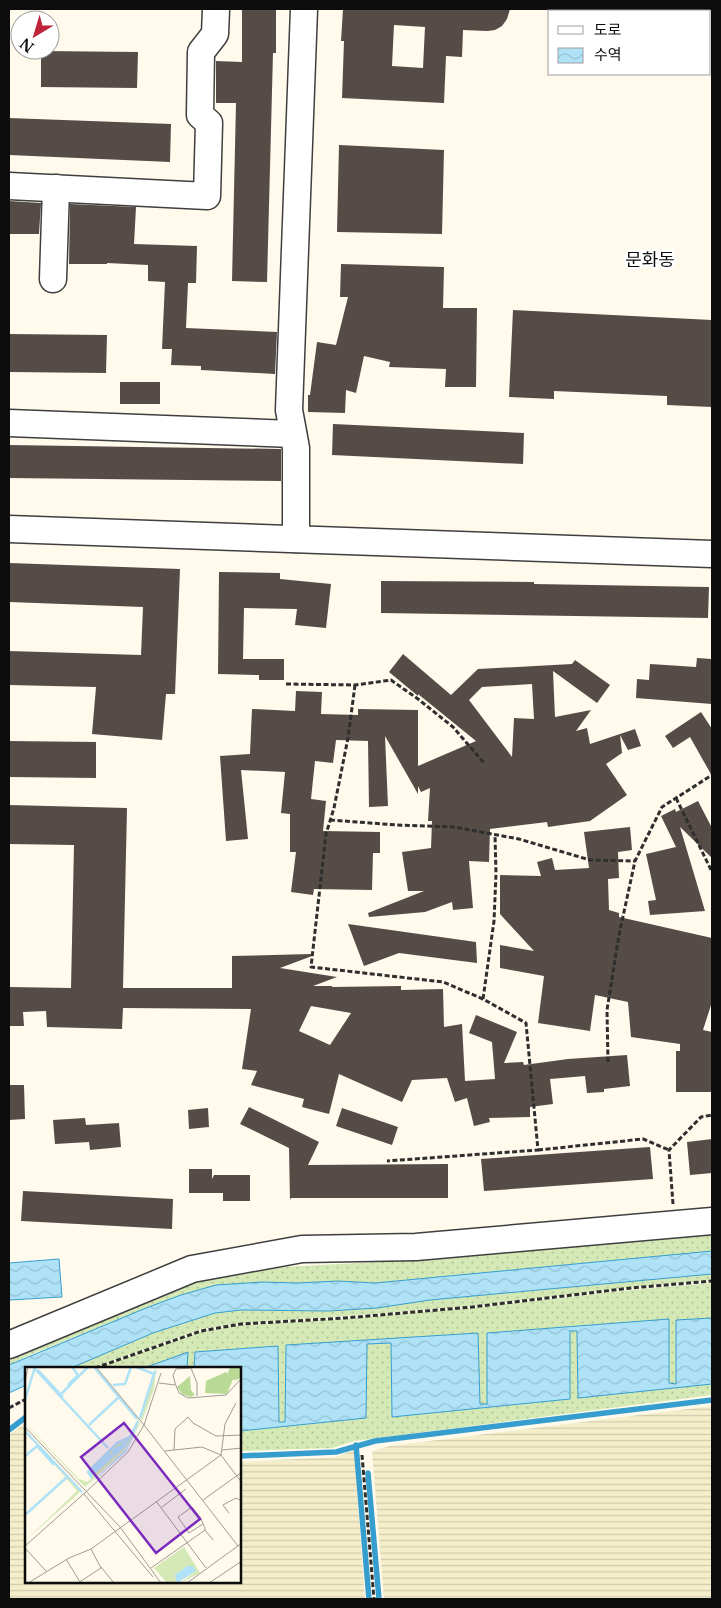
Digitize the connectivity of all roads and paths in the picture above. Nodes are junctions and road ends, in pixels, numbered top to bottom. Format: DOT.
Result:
graph roads {
  1 [pos="216,9"];
  2 [pos="304,9"];
  3 [pos="9,186"];
  4 [pos="56,188"];
  5 [pos="53,279"];
  6 [pos="9,423"];
  7 [pos="293,434"];
  8 [pos="9,529"];
  9 [pos="296,539"];
  10 [pos="712,554"];
  11 [pos="286,684"];
  12 [pos="355,685"];
  13 [pos="484,763"];
  14 [pos="712,775"];
  15 [pos="676,798"];
  16 [pos="330,820"];
  17 [pos="495,834"];
  18 [pos="635,861"];
  19 [pos="712,872"];
  20 [pos="483,999"];
  21 [pos="608,1062"];
  22 [pos="712,1115"];
  23 [pos="538,1150"];
  24 [pos="669,1150"];
  25 [pos="387,1161"];
  26 [pos="712,1221"];
  27 [pos="675,1224"];
  28 [pos="712,1281"];
  29 [pos="9,1345"];
  30 [pos="98,1367"];
  31 [pos="25,1400"];
  32 [pos="9,1408"];
  33 [pos="362,1455"];
  34 [pos="374,1599"];
  1 -- 4 [label="street"];
  2 -- 7 [label="street"];
  3 -- 4 [label="street"];
  4 -- 5 [label="street"];
  6 -- 7 [label="street"];
  7 -- 9 [label="street"];
  8 -- 9 [label="street"];
  9 -- 10 [label="street"];
  11 -- 12 [label="path"];
  12 -- 13 [label="path"];
  12 -- 16 [label="path"];
  14 -- 15 [label="path"];
  15 -- 18 [label="path"];
  15 -- 19 [label="path"];
  16 -- 17 [label="path"];
  16 -- 20 [label="path"];
  17 -- 18 [label="path"];
  17 -- 20 [label="path"];
  18 -- 21 [label="path"];
  20 -- 23 [label="path"];
  22 -- 24 [label="path"];
  23 -- 24 [label="path"];
  23 -- 25 [label="path"];
  24 -- 27 [label="path"];
  26 -- 27 [label="street"];
  27 -- 29 [label="street"];
  28 -- 30 [label="path"];
  31 -- 32 [label="path"];
  33 -- 34 [label="path"];
}
